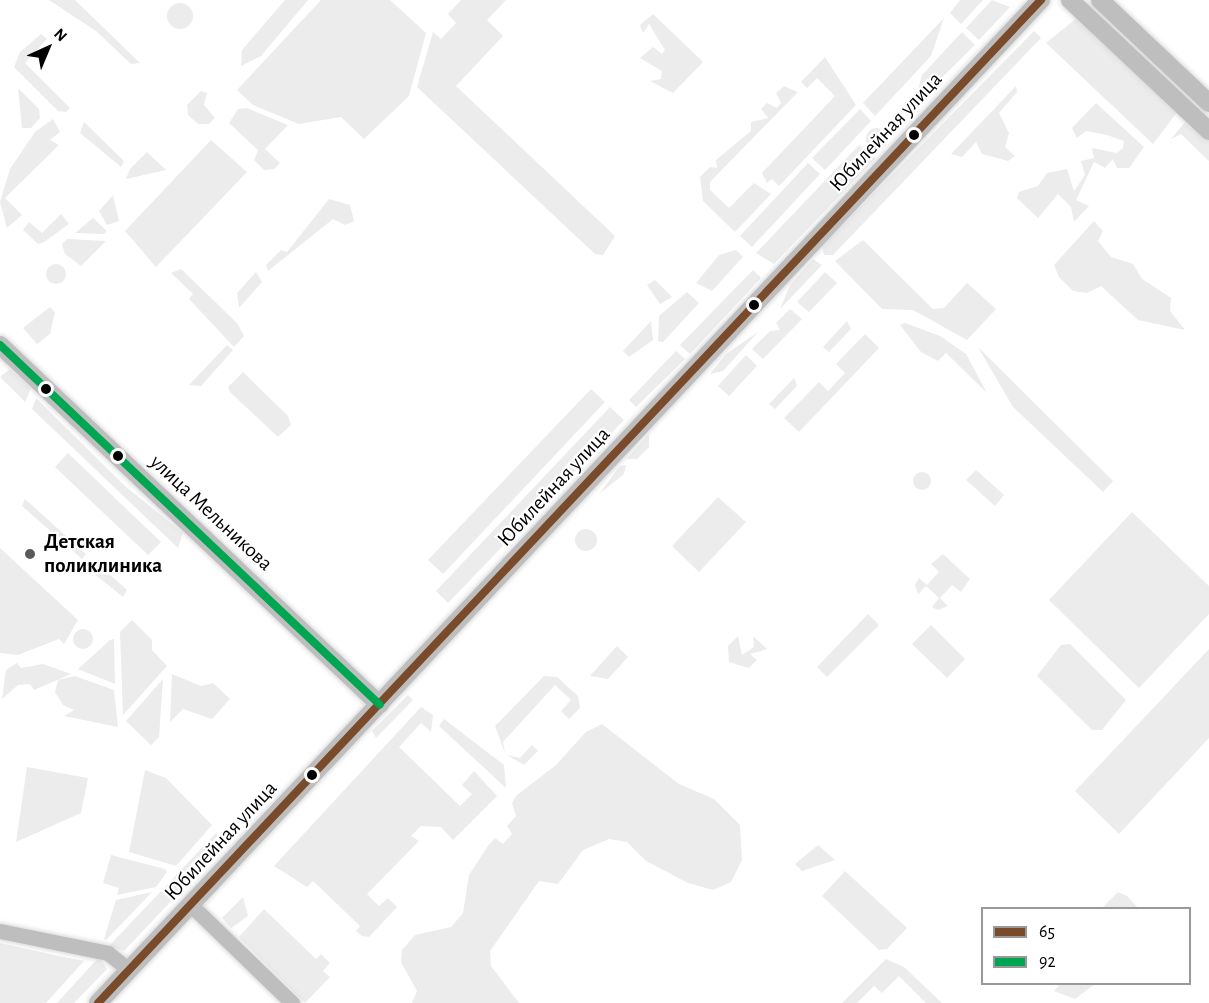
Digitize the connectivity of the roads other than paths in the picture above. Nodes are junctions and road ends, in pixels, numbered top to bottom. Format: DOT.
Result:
graph roads {
  1 [pos="1032,0"];
  2 [pos="1041,0"];
  3 [pos="1070,0"];
  4 [pos="1101,0"];
  5 [pos="1088,17"];
  6 [pos="1014,28"];
  7 [pos="1209,103"];
  8 [pos="1209,131"];
  9 [pos="5,350"];
  10 [pos="381,705"];
  11 [pos="191,905"];
  12 [pos="0,931"];
  13 [pos="129,970"];
  14 [pos="98,1003"];
  15 [pos="292,1003"];
  1 -- 6 [label="main road"];
  2 -- 6 [label="main road, Юбилейная улица"];
  3 -- 5 [label="main road"];
  4 -- 7 [label="main road"];
  5 -- 6 [label="main road"];
  5 -- 8 [label="main road"];
  6 -- 10 [label="main road, Юбилейная улица"];
  9 -- 10 [label="main road, улица Мельникова"];
  10 -- 11 [label="main road, Юбилейная улица"];
  11 -- 13 [label="main road, Юбилейная улица"];
  11 -- 15 [label="street"];
  12 -- 13 [label="street"];
  13 -- 14 [label="main road, Юбилейная улица"];
}
